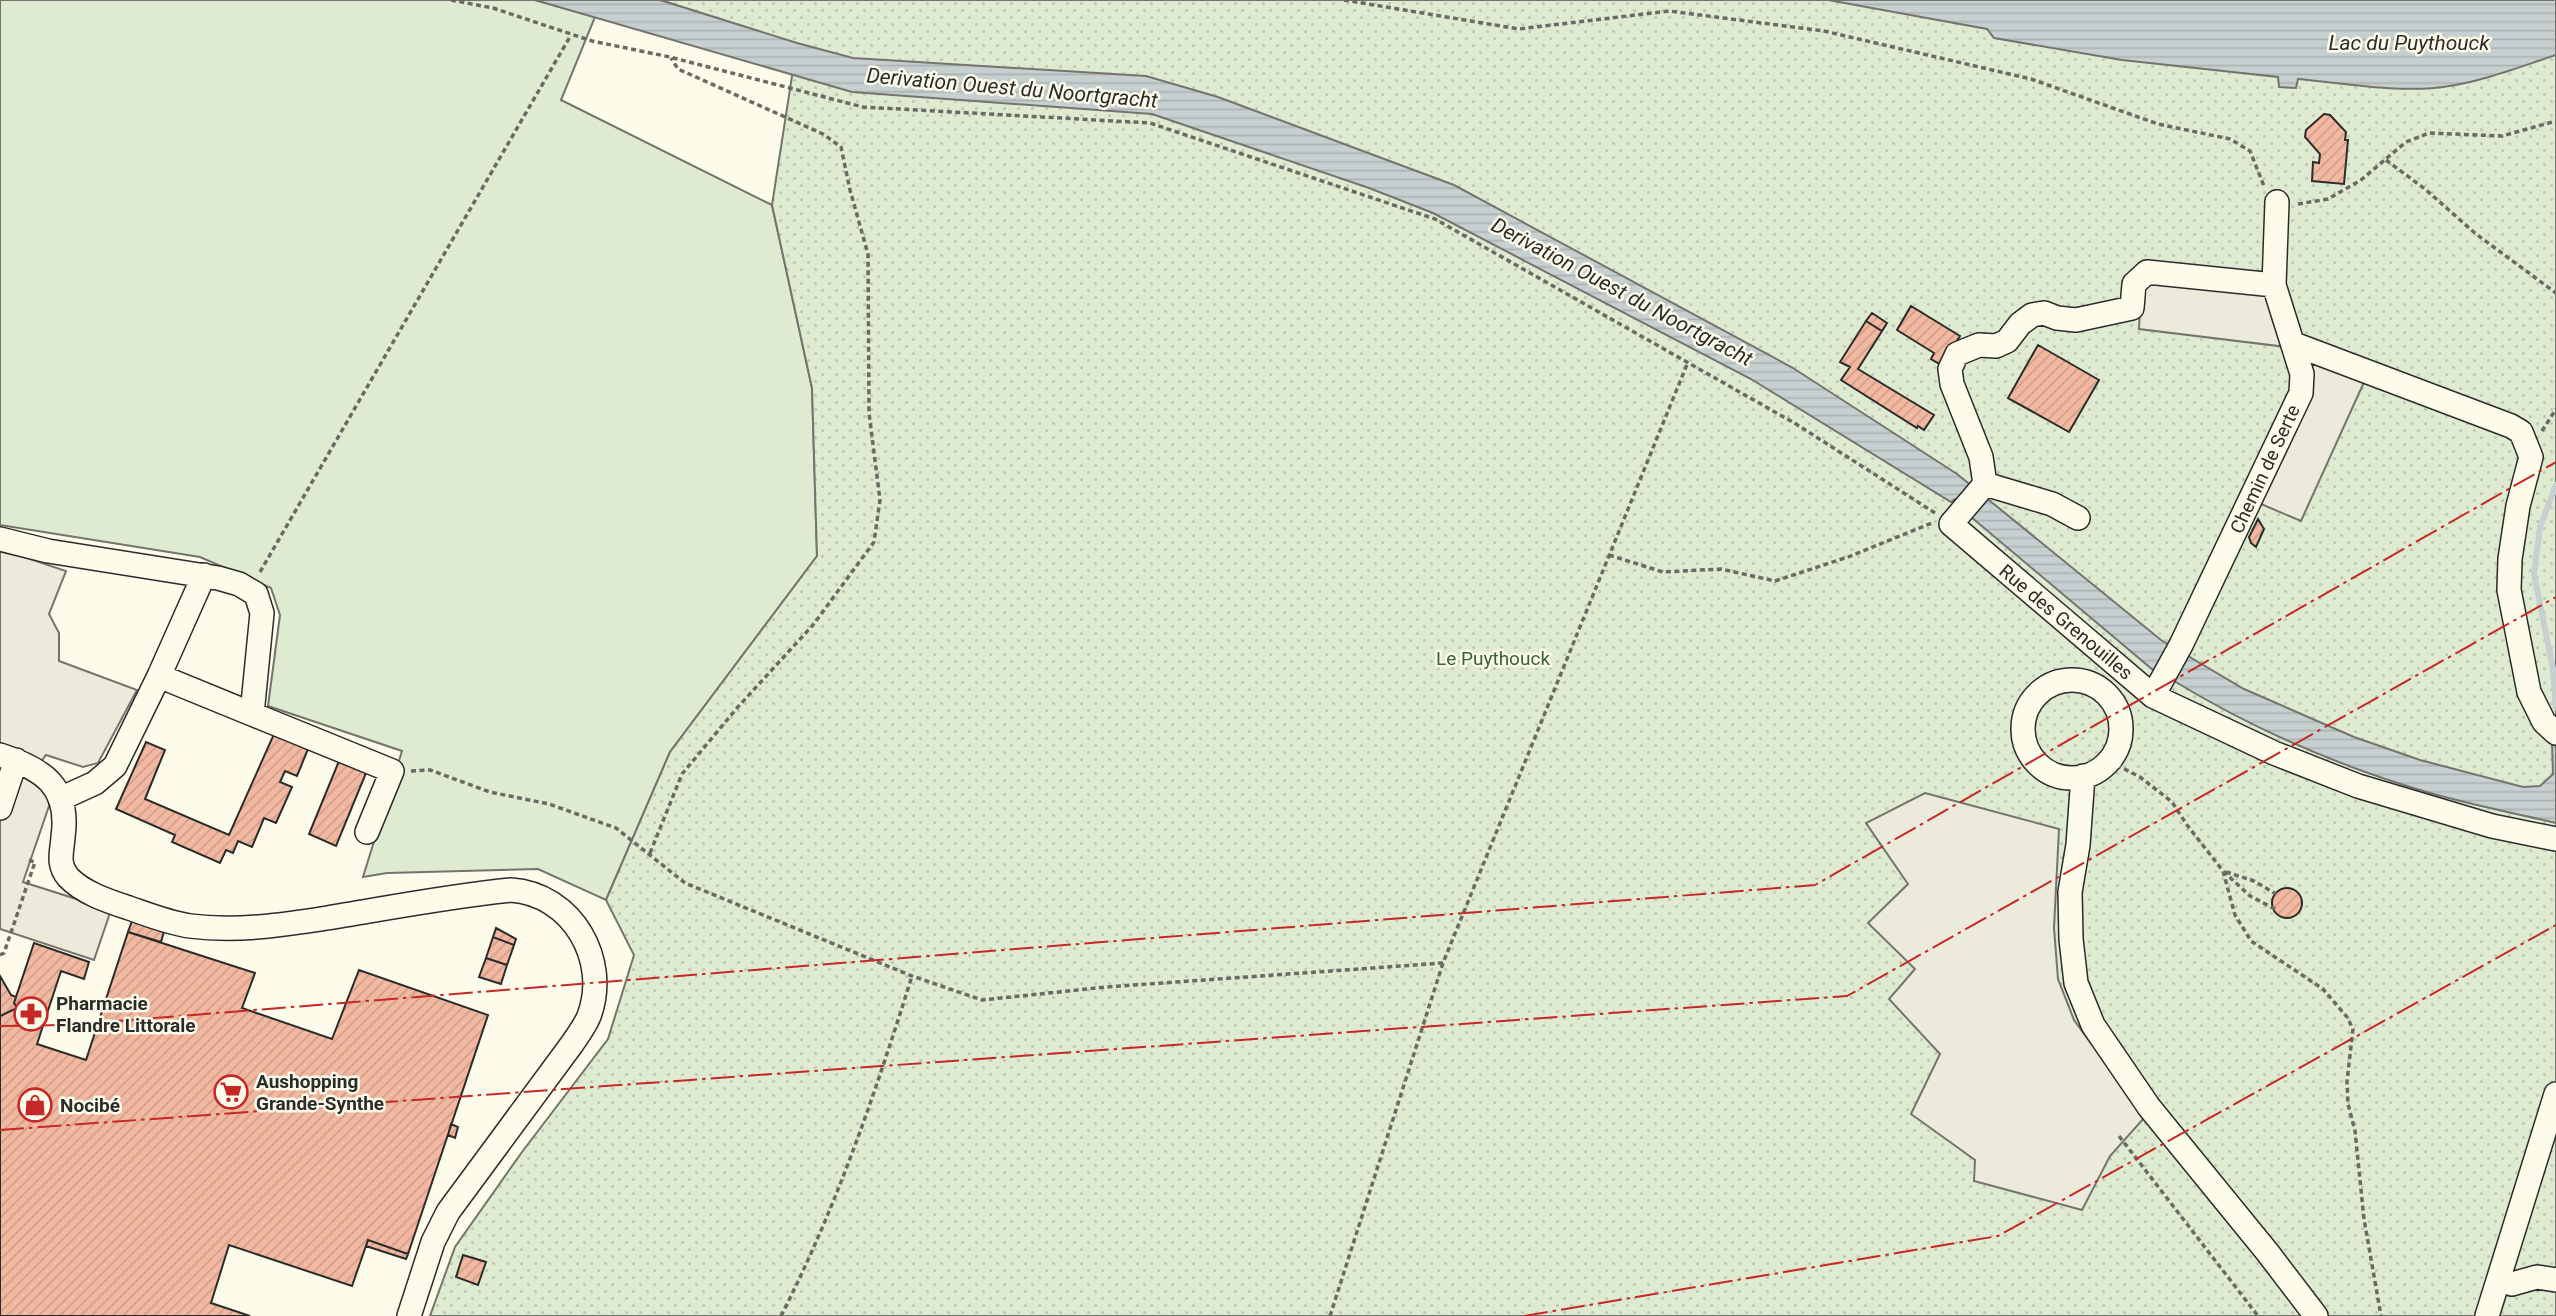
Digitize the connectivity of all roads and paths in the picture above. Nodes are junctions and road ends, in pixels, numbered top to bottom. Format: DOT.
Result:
graph roads {
  1 [pos="451,0"];
  2 [pos="483,0"];
  3 [pos="1344,0"];
  4 [pos="481,5"];
  5 [pos="571,35"];
  6 [pos="670,57"];
  7 [pos="2556,121"];
  8 [pos="2386,160"];
  9 [pos="2277,202"];
  10 [pos="2274,285"];
  11 [pos="2556,293"];
  12 [pos="2294,344"];
  13 [pos="1688,362"];
  14 [pos="1984,486"];
  15 [pos="2078,518"];
  16 [pos="0,539"];
  17 [pos="1612,556"];
  18 [pos="204,575"];
  19 [pos="250,589"];
  20 [pos="159,676"];
  21 [pos="2159,686"];
  22 [pos="2113,701"];
  23 [pos="252,714"];
  24 [pos="2556,733"];
  25 [pos="8,757"];
  26 [pos="2109,761"];
  27 [pos="392,771"];
  28 [pos="2083,776"];
  29 [pos="60,799"];
  30 [pos="0,808"];
  31 [pos="367,832"];
  32 [pos="2556,839"];
  33 [pos="650,853"];
  34 [pos="28,860"];
  35 [pos="2223,871"];
  36 [pos="2276,894"];
  37 [pos="2275,909"];
  38 [pos="0,955"];
  39 [pos="1443,963"];
  40 [pos="912,976"];
  41 [pos="2556,1094"];
  42 [pos="2119,1136"];
  43 [pos="2499,1279"];
  44 [pos="2556,1280"];
  45 [pos="409,1316"];
  46 [pos="781,1316"];
  47 [pos="1330,1316"];
  48 [pos="2258,1316"];
  49 [pos="2316,1316"];
  50 [pos="2381,1316"];
  51 [pos="2487,1316"];
  1 -- 4 [label="path"];
  2 -- 4 [label="path"];
  3 -- 9 [label="path"];
  4 -- 5 [label="path"];
  5 -- 6 [label="path"];
  5 -- 19 [label="path"];
  6 -- 13 [label="path"];
  6 -- 33 [label="path"];
  7 -- 8 [label="path"];
  8 -- 9 [label="path"];
  8 -- 11 [label="path"];
  9 -- 10 [label="street, Chemin de Serte"];
  10 -- 12 [label="street, Chemin de Serte"];
  10 -- 14 [label="street"];
  12 -- 21 [label="street, Chemin de Serte"];
  12 -- 24 [label="street"];
  13 -- 17 [label="path"];
  13 -- 17 [label="path"];
  14 -- 15 [label="street"];
  14 -- 21 [label="street, Rue des Grenouilles"];
  16 -- 18 [label="street"];
  17 -- 39 [label="path"];
  18 -- 19 [label="street"];
  18 -- 20 [label="street"];
  19 -- 23 [label="street"];
  20 -- 23 [label="street"];
  20 -- 29 [label="street"];
  21 -- 22 [label="street"];
  21 -- 32 [label="street, Rue des Grenouilles"];
  22 -- 26 [label="street"];
  22 -- 28 [label="street"];
  23 -- 27 [label="street"];
  25 -- 29 [label="street"];
  25 -- 30 [label="street"];
  26 -- 28 [label="street"];
  26 -- 35 [label="path"];
  27 -- 31 [label="street"];
  27 -- 33 [label="path"];
  28 -- 49 [label="street"];
  29 -- 45 [label="street"];
  33 -- 40 [label="path"];
  34 -- 38 [label="path"];
  35 -- 36 [label="path"];
  35 -- 37 [label="path"];
  35 -- 50 [label="path"];
  39 -- 40 [label="path"];
  39 -- 47 [label="path"];
  40 -- 46 [label="path"];
  41 -- 43 [label="street"];
  42 -- 48 [label="path"];
  43 -- 44 [label="street"];
  43 -- 51 [label="street"];
}
